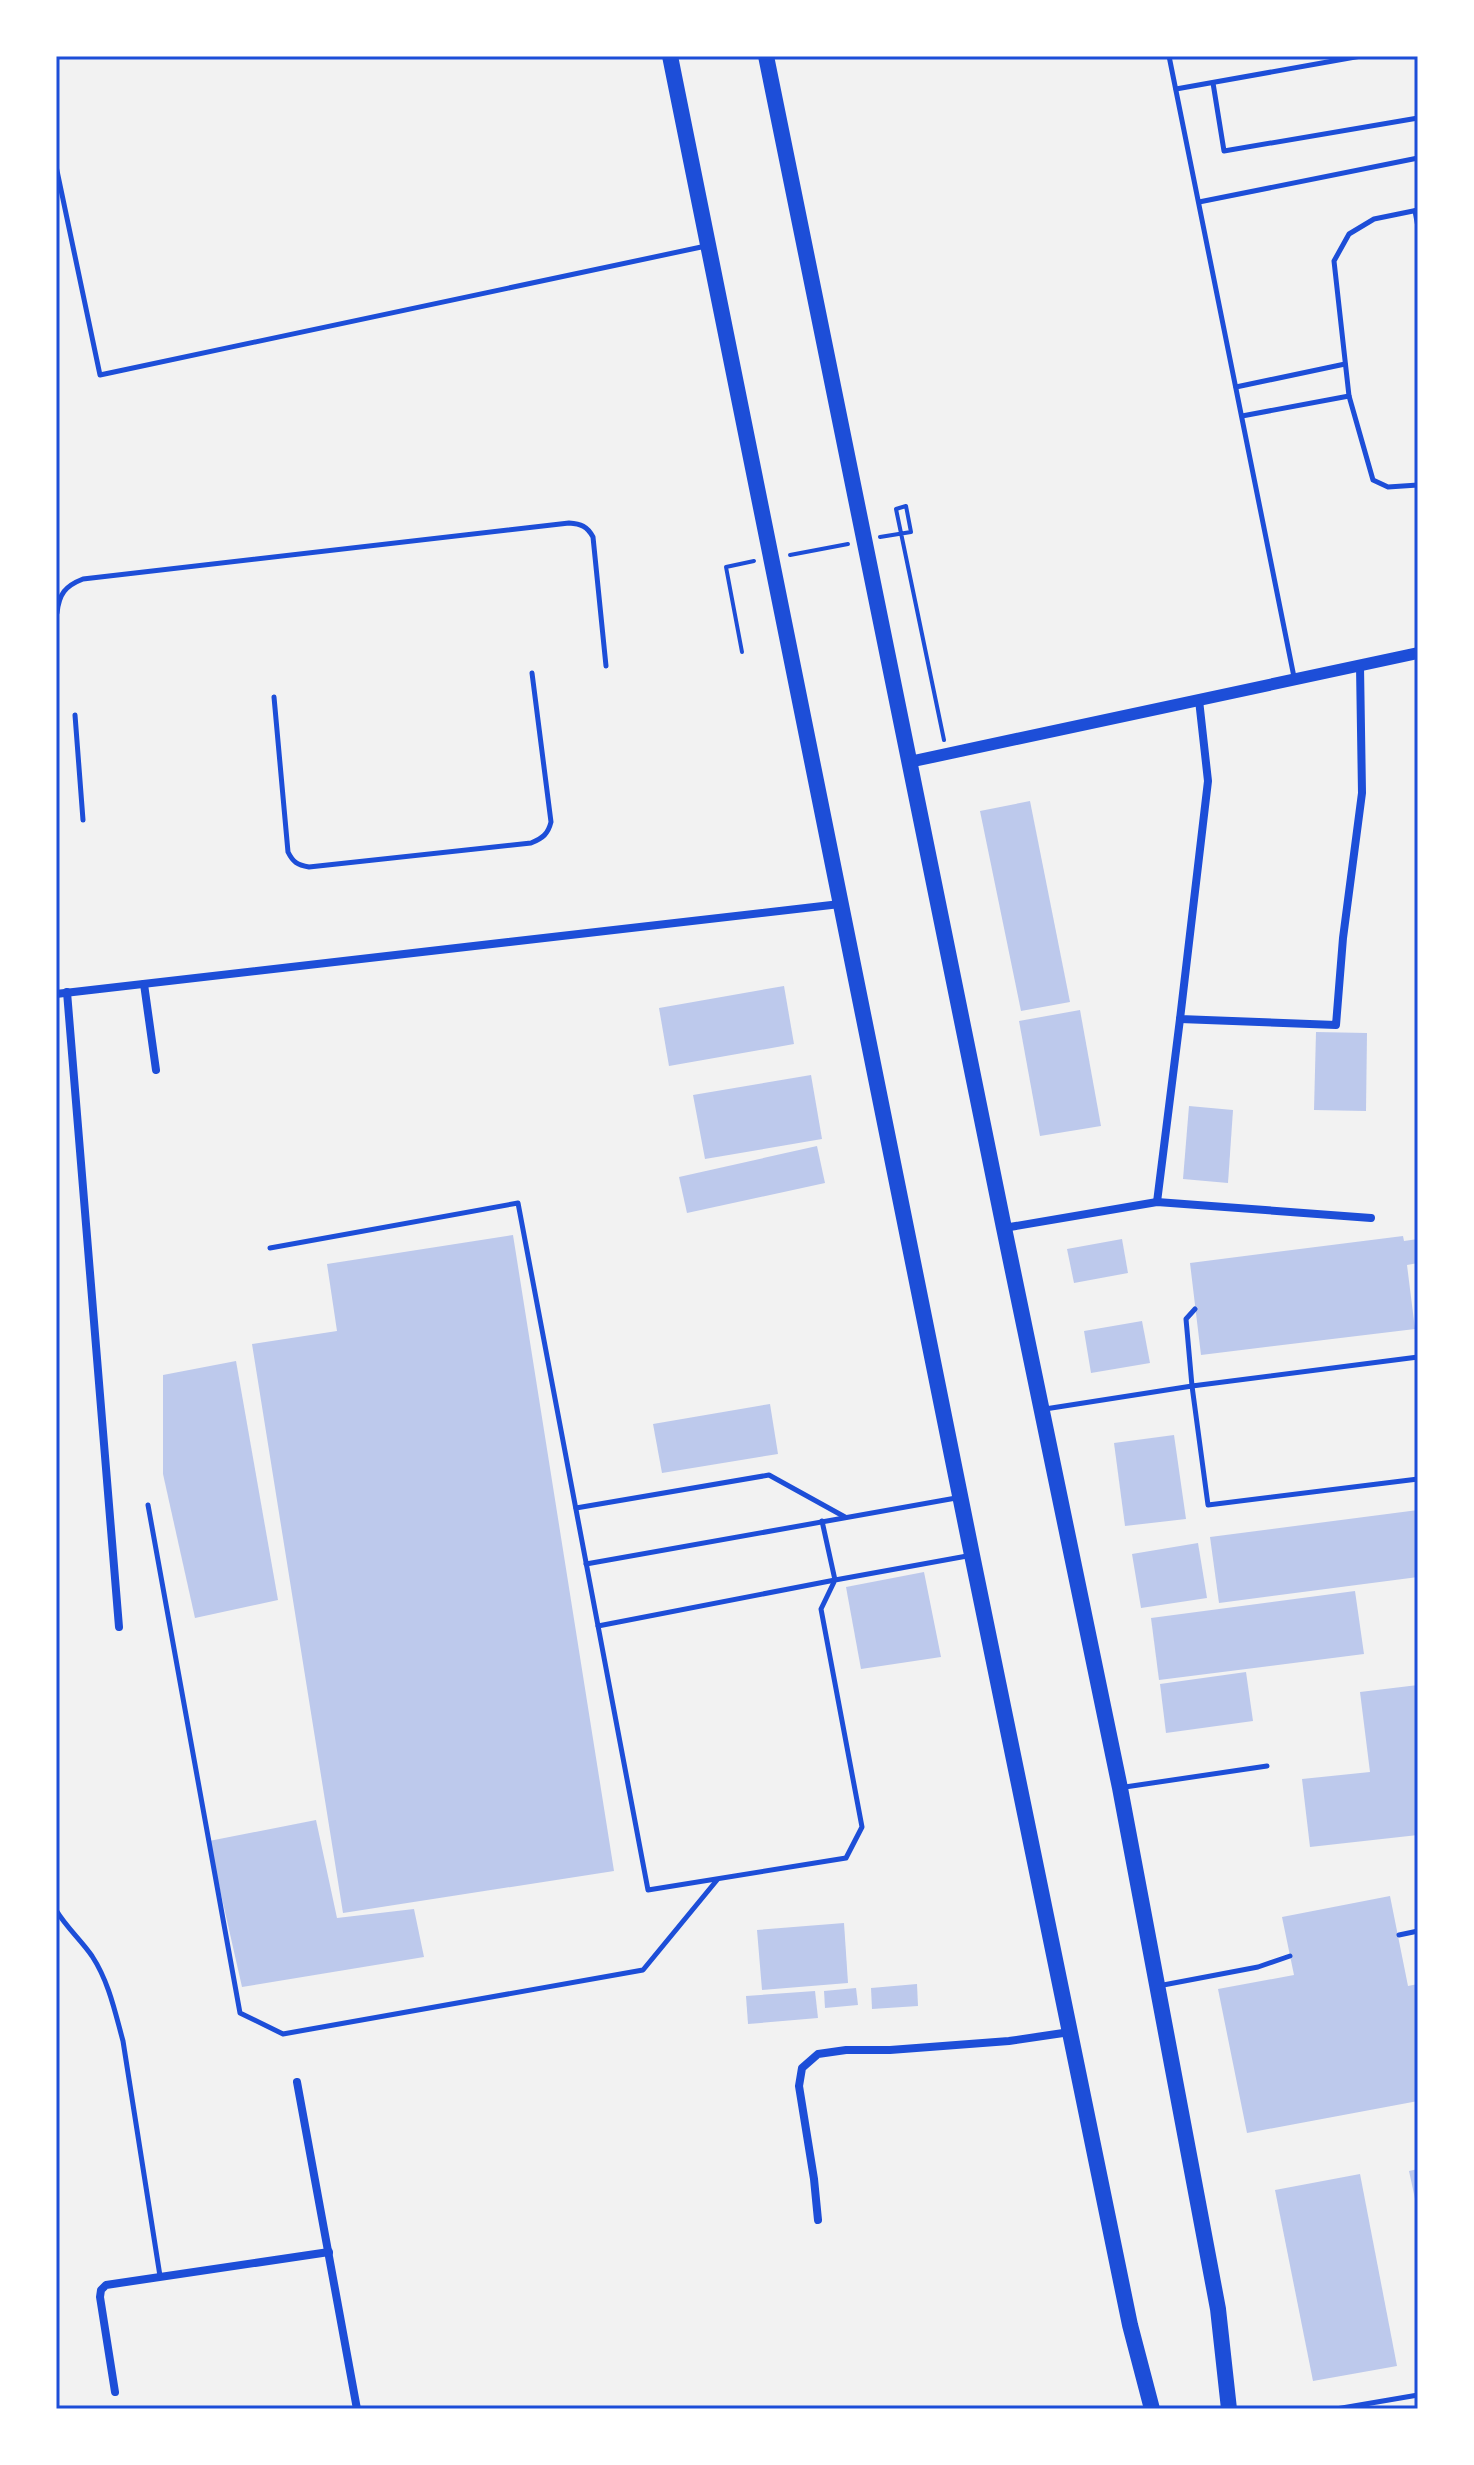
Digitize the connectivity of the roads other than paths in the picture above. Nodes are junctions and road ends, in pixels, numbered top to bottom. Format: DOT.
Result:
graph roads {
  1 [pos="670,56"];
  2 [pos="766,56"];
  3 [pos="1169,56"];
  4 [pos="1361,56"];
  5 [pos="1213,83"];
  6 [pos="1176,89"];
  7 [pos="1418,118"];
  8 [pos="1418,158"];
  9 [pos="56,166"];
  10 [pos="1199,202"];
  11 [pos="1416,211"];
  12 [pos="1418,227"];
  13 [pos="707,245"];
  14 [pos="1345,364"];
  15 [pos="1236,387"];
  16 [pos="1349,396"];
  17 [pos="1242,416"];
  18 [pos="1418,485"];
  19 [pos="57,613"];
  20 [pos="1418,653"];
  21 [pos="606,666"];
  22 [pos="1360,666"];
  23 [pos="532,673"];
  24 [pos="1294,678"];
  25 [pos="274,697"];
  26 [pos="1199,700"];
  27 [pos="75,715"];
  28 [pos="909,762"];
  29 [pos="83,820"];
  30 [pos="840,904"];
  31 [pos="144,984"];
  32 [pos="67,992"];
  33 [pos="56,994"];
  34 [pos="1180,1019"];
  35 [pos="156,1070"];
  36 [pos="1157,1202"];
  37 [pos="1371,1218"];
  38 [pos="1004,1228"];
  39 [pos="270,1248"];
  40 [pos="1195,1309"];
  41 [pos="1418,1357"];
  42 [pos="1192,1386"];
  43 [pos="1042,1410"];
  44 [pos="1418,1479"];
  45 [pos="960,1497"];
  46 [pos="148,1505"];
  47 [pos="576,1508"];
  48 [pos="846,1517"];
  49 [pos="822,1521"];
  50 [pos="972,1555"];
  51 [pos="586,1564"];
  52 [pos="835,1580"];
  53 [pos="598,1626"];
  54 [pos="119,1627"];
  55 [pos="1267,1766"];
  56 [pos="1120,1788"];
  57 [pos="717,1879"];
  58 [pos="56,1910"];
  59 [pos="1418,1931"];
  60 [pos="1399,1935"];
  61 [pos="1290,1956"];
  62 [pos="1158,1986"];
  63 [pos="1071,2032"];
  64 [pos="297,2082"];
  65 [pos="818,2220"];
  66 [pos="329,2252"];
  67 [pos="160,2277"];
  68 [pos="115,2392"];
  69 [pos="1418,2395"];
  70 [pos="357,2409"];
  71 [pos="1152,2409"];
  72 [pos="1229,2409"];
  73 [pos="1336,2409"];
  1 -- 13 [label="main road"];
  2 -- 28 [label="main road"];
  3 -- 6 [label="lane"];
  4 -- 5 [label="lane"];
  5 -- 6 [label="lane"];
  5 -- 7 [label="lane"];
  6 -- 10 [label="lane"];
  8 -- 10 [label="lane"];
  9 -- 13 [label="lane"];
  10 -- 15 [label="lane"];
  11 -- 12 [label="lane"];
  11 -- 14 [label="lane"];
  13 -- 30 [label="main road"];
  14 -- 15 [label="lane"];
  14 -- 16 [label="lane"];
  15 -- 17 [label="lane"];
  16 -- 17 [label="lane"];
  16 -- 18 [label="lane"];
  17 -- 24 [label="lane"];
  19 -- 21 [label="lane"];
  20 -- 22 [label="street"];
  22 -- 24 [label="street"];
  22 -- 34 [label="street"];
  23 -- 25 [label="lane"];
  24 -- 26 [label="street"];
  26 -- 28 [label="street"];
  26 -- 34 [label="street"];
  27 -- 29 [label="lane"];
  28 -- 38 [label="main road"];
  30 -- 31 [label="street"];
  30 -- 45 [label="main road"];
  31 -- 32 [label="street"];
  31 -- 35 [label="street"];
  32 -- 33 [label="street"];
  32 -- 54 [label="street"];
  34 -- 36 [label="street"];
  36 -- 37 [label="street"];
  36 -- 38 [label="street"];
  38 -- 43 [label="main road"];
  39 -- 47 [label="lane"];
  40 -- 42 [label="lane"];
  41 -- 42 [label="lane"];
  42 -- 43 [label="lane"];
  42 -- 44 [label="lane"];
  43 -- 56 [label="main road"];
  45 -- 48 [label="lane"];
  45 -- 50 [label="main road"];
  46 -- 57 [label="lane"];
  47 -- 48 [label="lane"];
  47 -- 51 [label="lane"];
  48 -- 49 [label="lane"];
  49 -- 51 [label="lane"];
  49 -- 52 [label="lane"];
  50 -- 52 [label="lane"];
  50 -- 63 [label="main road"];
  51 -- 53 [label="lane"];
  52 -- 53 [label="lane"];
  52 -- 57 [label="lane"];
  53 -- 57 [label="lane"];
  55 -- 56 [label="lane"];
  56 -- 62 [label="main road"];
  58 -- 67 [label="lane"];
  59 -- 60 [label="lane"];
  61 -- 62 [label="lane"];
  62 -- 72 [label="main road"];
  63 -- 65 [label="street"];
  63 -- 71 [label="main road"];
  64 -- 66 [label="street"];
  66 -- 67 [label="street"];
  66 -- 70 [label="street"];
  67 -- 68 [label="street"];
  69 -- 73 [label="lane"];
}
